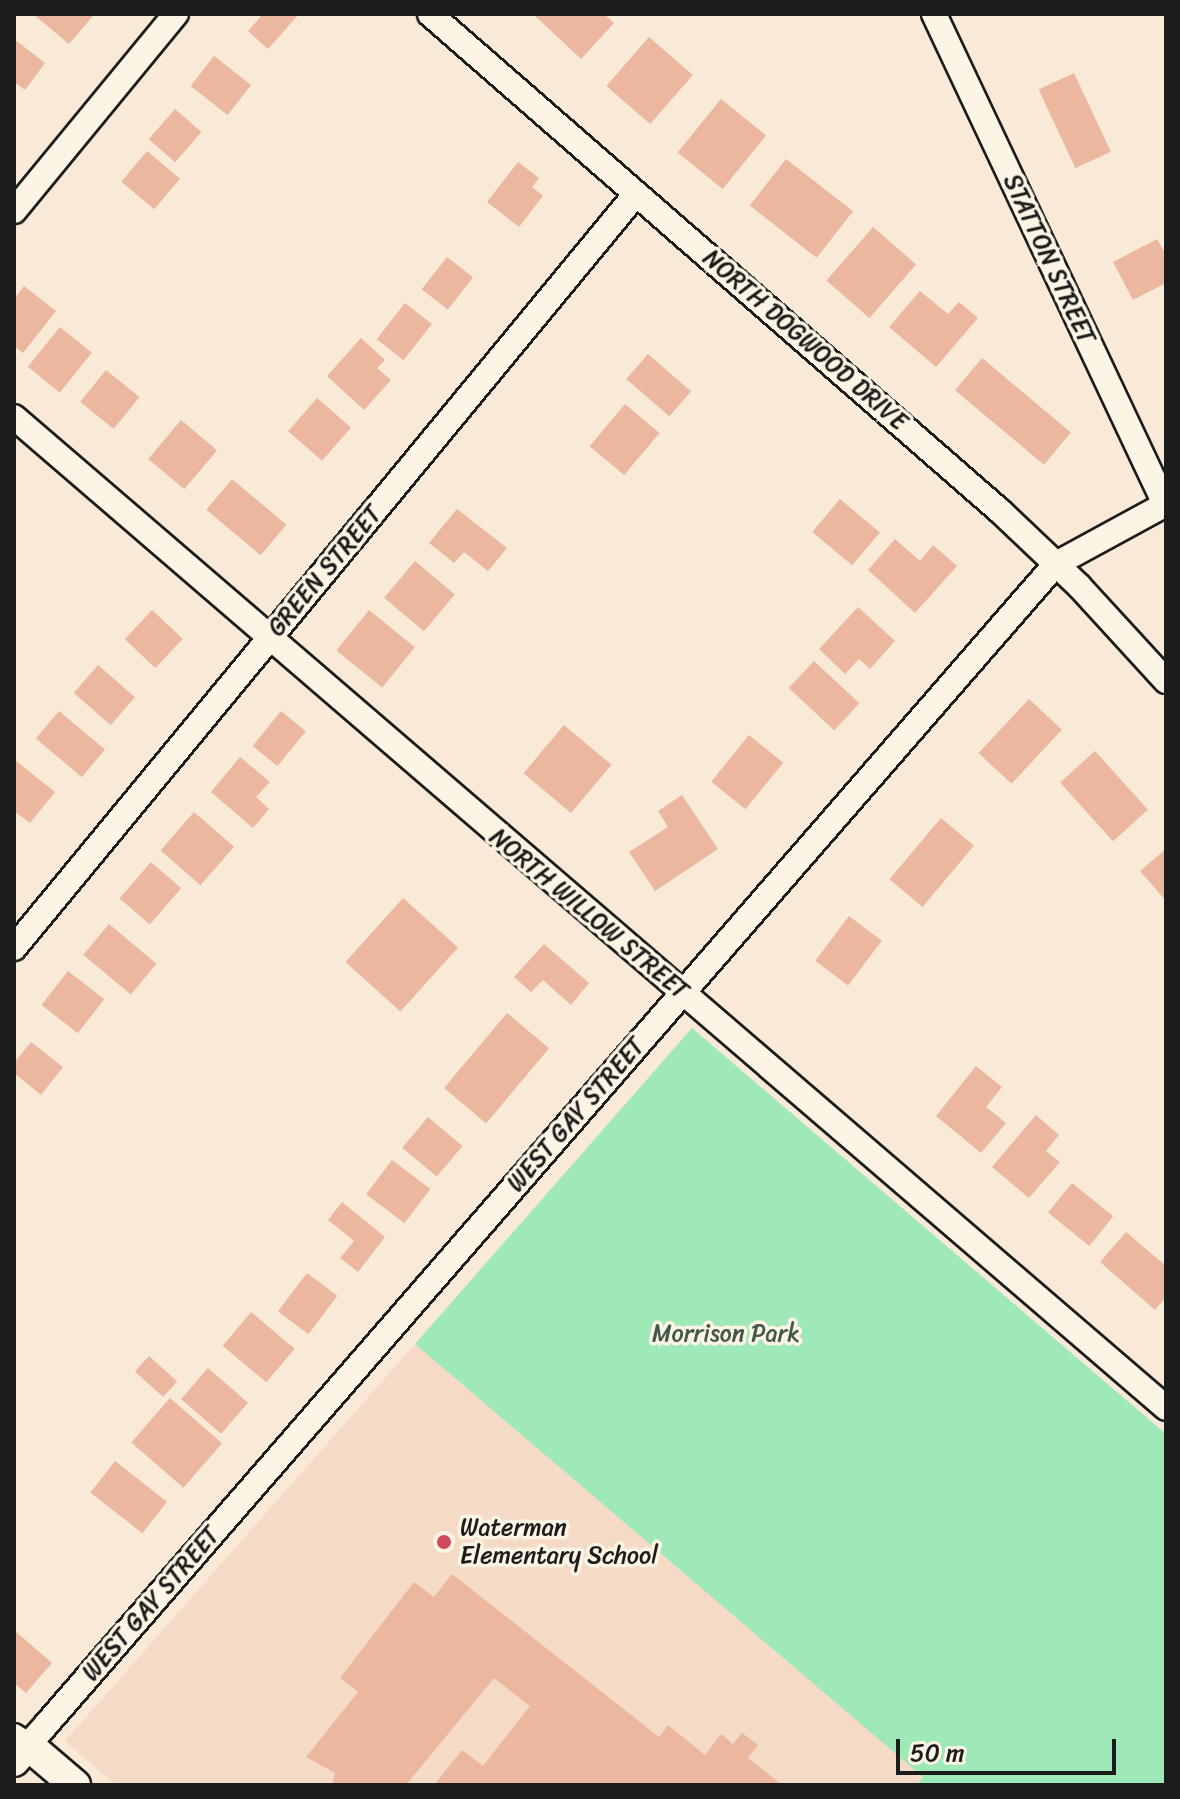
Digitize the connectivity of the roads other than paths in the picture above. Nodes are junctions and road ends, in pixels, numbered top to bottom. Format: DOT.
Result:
graph roads {
  1 [pos="176,14"];
  2 [pos="430,14"];
  3 [pos="934,14"];
  4 [pos="636,194"];
  5 [pos="14,211"];
  6 [pos="14,417"];
  7 [pos="1165,504"];
  8 [pos="1056,564"];
  9 [pos="267,640"];
  10 [pos="1166,681"];
  11 [pos="14,948"];
  12 [pos="682,993"];
  13 [pos="1166,1408"];
  14 [pos="19,1747"];
  15 [pos="75,1785"];
  1 -- 5 [label="street"];
  2 -- 4 [label="street, NORTH DOGWOOD DRIVE"];
  3 -- 7 [label="street, STATTON STREET"];
  4 -- 8 [label="street, NORTH DOGWOOD DRIVE"];
  4 -- 9 [label="street, GREEN STREET"];
  6 -- 9 [label="street, NORTH WILLOW STREET"];
  7 -- 8 [label="street, WEST GAY STREET"];
  8 -- 10 [label="street, NORTH DOGWOOD DRIVE"];
  8 -- 12 [label="street, WEST GAY STREET"];
  9 -- 11 [label="street, GREEN STREET"];
  9 -- 12 [label="street, NORTH WILLOW STREET"];
  12 -- 13 [label="street, NORTH WILLOW STREET"];
  12 -- 14 [label="street, WEST GAY STREET"];
  14 -- 15 [label="street"];
}
